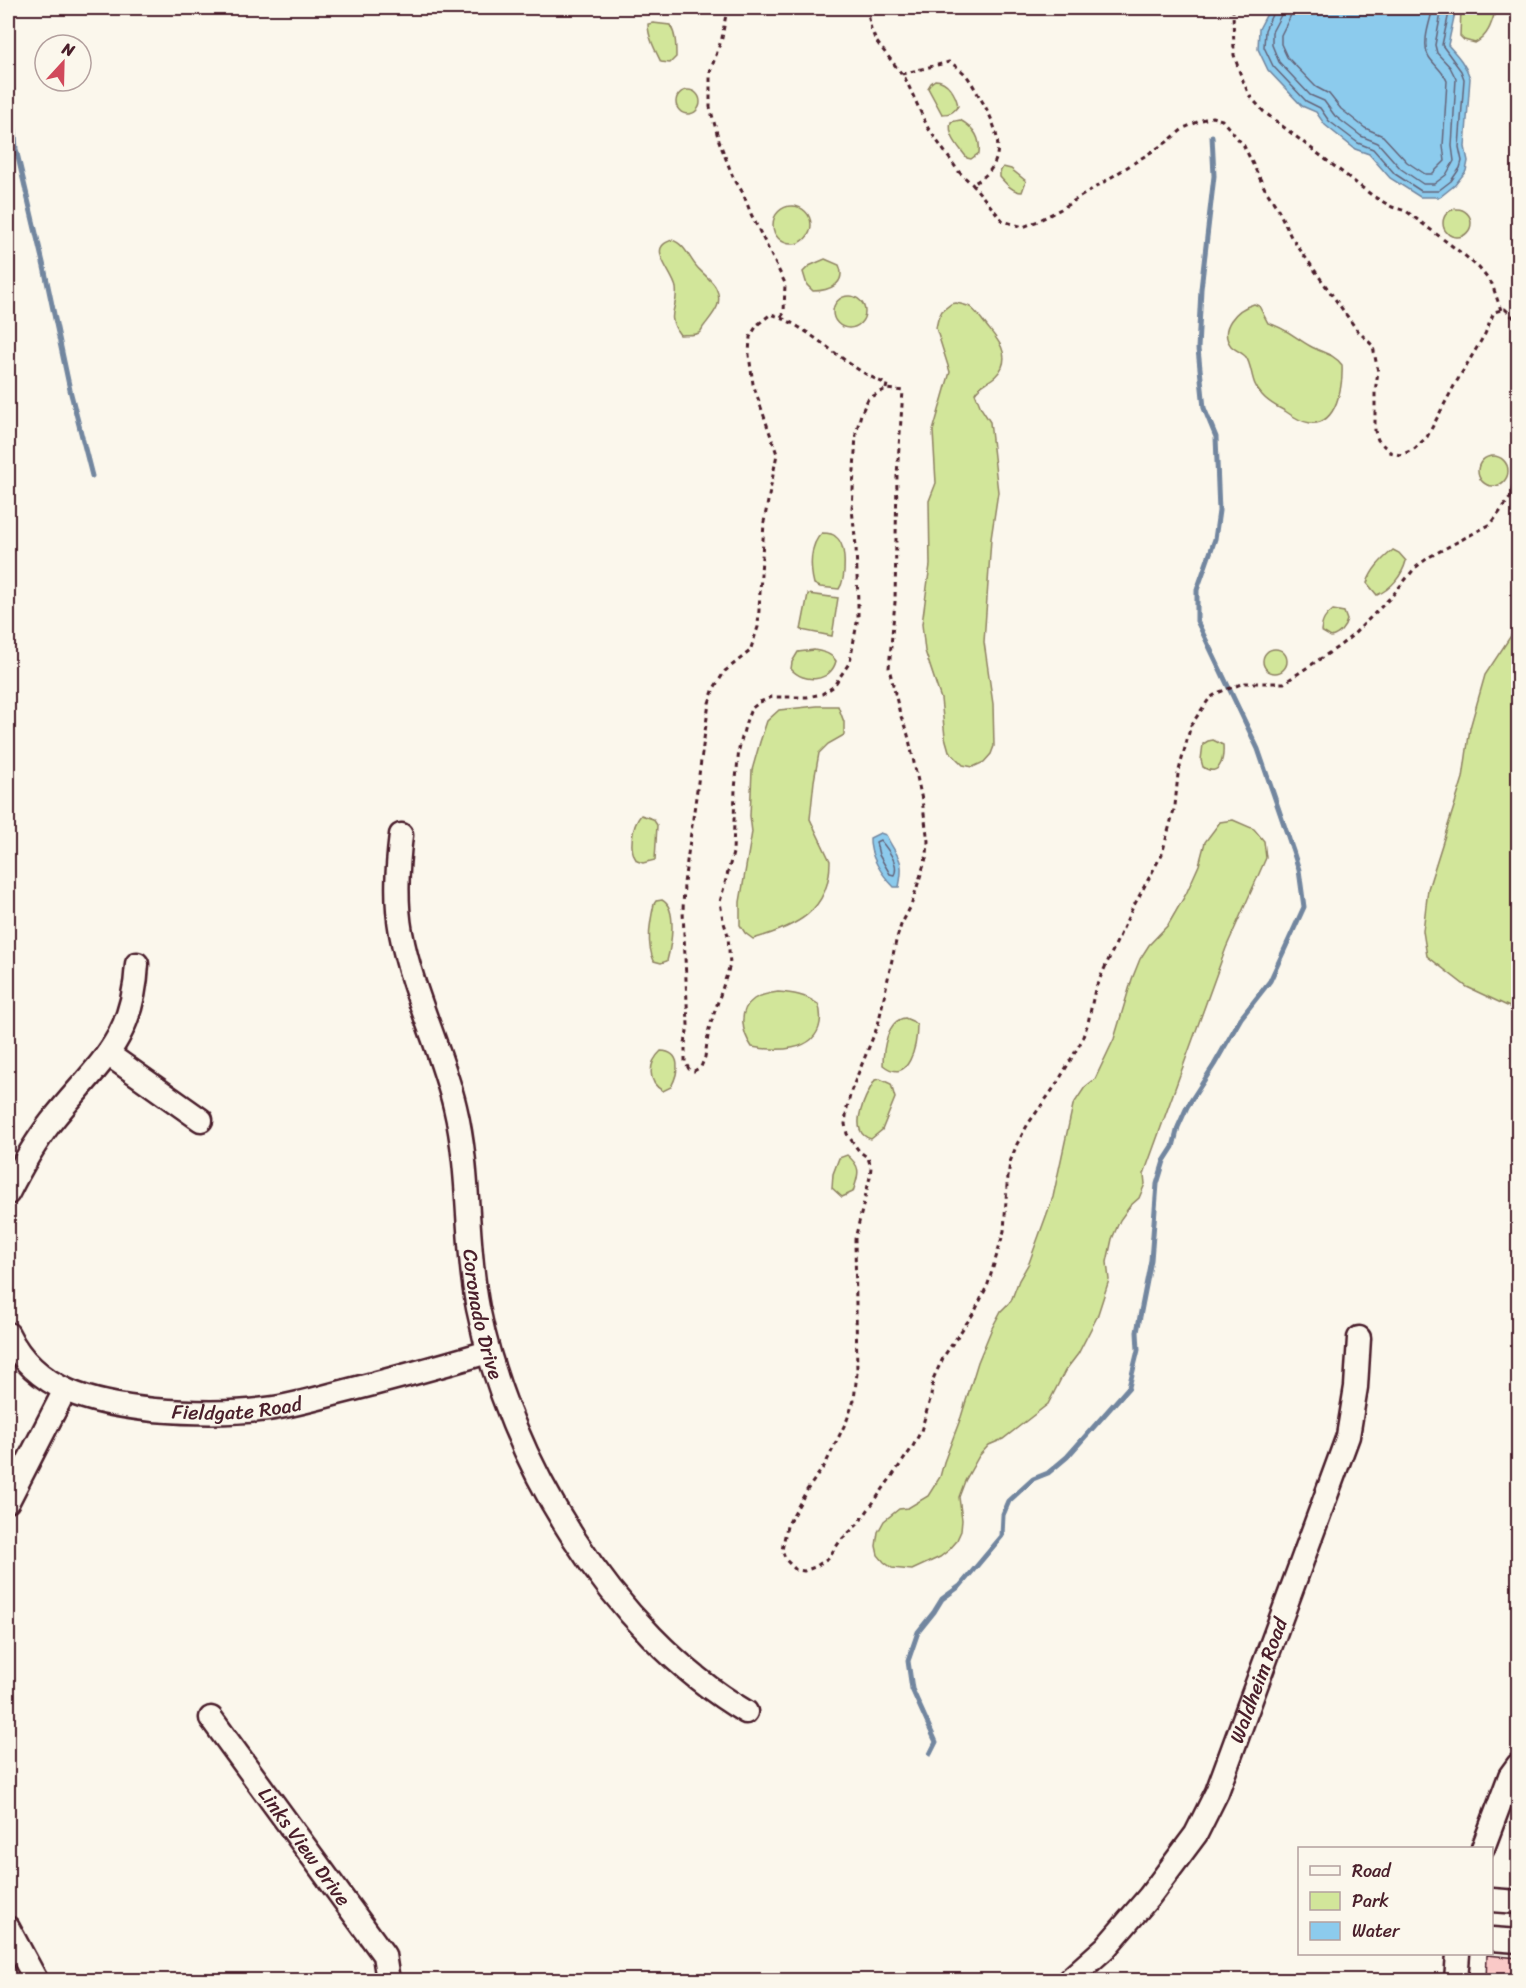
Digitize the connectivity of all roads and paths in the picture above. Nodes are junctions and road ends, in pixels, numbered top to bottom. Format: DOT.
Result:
graph roads {
  1 [pos="727,8"];
  2 [pos="867,8"];
  3 [pos="1233,8"];
  4 [pos="1518,64"];
  5 [pos="902,74"];
  6 [pos="1518,118"];
  7 [pos="972,184"];
  8 [pos="1501,310"];
  9 [pos="780,317"];
  10 [pos="1518,322"];
  11 [pos="886,389"];
  12 [pos="1518,470"];
  13 [pos="401,835"];
  14 [pos="137,964"];
  15 [pos="108,1054"];
  16 [pos="201,1120"];
  17 [pos="8,1193"];
  18 [pos="8,1334"];
  19 [pos="1359,1338"];
  20 [pos="488,1352"];
  21 [pos="64,1390"];
  22 [pos="8,1501"];
  23 [pos="746,1713"];
  24 [pos="211,1718"];
  25 [pos="1518,1765"];
  26 [pos="1483,1847"];
  27 [pos="1493,1900"];
  28 [pos="1518,1902"];
  29 [pos="8,1928"];
  30 [pos="1493,1939"];
  31 [pos="1518,1941"];
  32 [pos="1458,1955"];
  33 [pos="36,1980"];
  34 [pos="388,1980"];
  35 [pos="1069,1980"];
  36 [pos="1456,1980"];
  1 -- 9 [label="path"];
  2 -- 5 [label="path"];
  3 -- 8 [label="path"];
  4 -- 6 [label="path"];
  5 -- 7 [label="path"];
  5 -- 7 [label="path"];
  7 -- 8 [label="path"];
  8 -- 10 [label="path"];
  9 -- 11 [label="path"];
  9 -- 11 [label="path"];
  11 -- 12 [label="path"];
  13 -- 20 [label="street, Coronado Drive"];
  14 -- 15 [label="street"];
  15 -- 16 [label="street"];
  15 -- 17 [label="street"];
  18 -- 21 [label="street, Fieldgate Road"];
  19 -- 35 [label="street, Waldheim Road"];
  20 -- 21 [label="street, Fieldgate Road"];
  20 -- 23 [label="street, Coronado Drive"];
  21 -- 22 [label="street"];
  24 -- 34 [label="street, Links View Drive"];
  25 -- 26 [label="street"];
  27 -- 28 [label="street"];
  29 -- 33 [label="street"];
  30 -- 31 [label="street"];
  32 -- 36 [label="street"];
}
